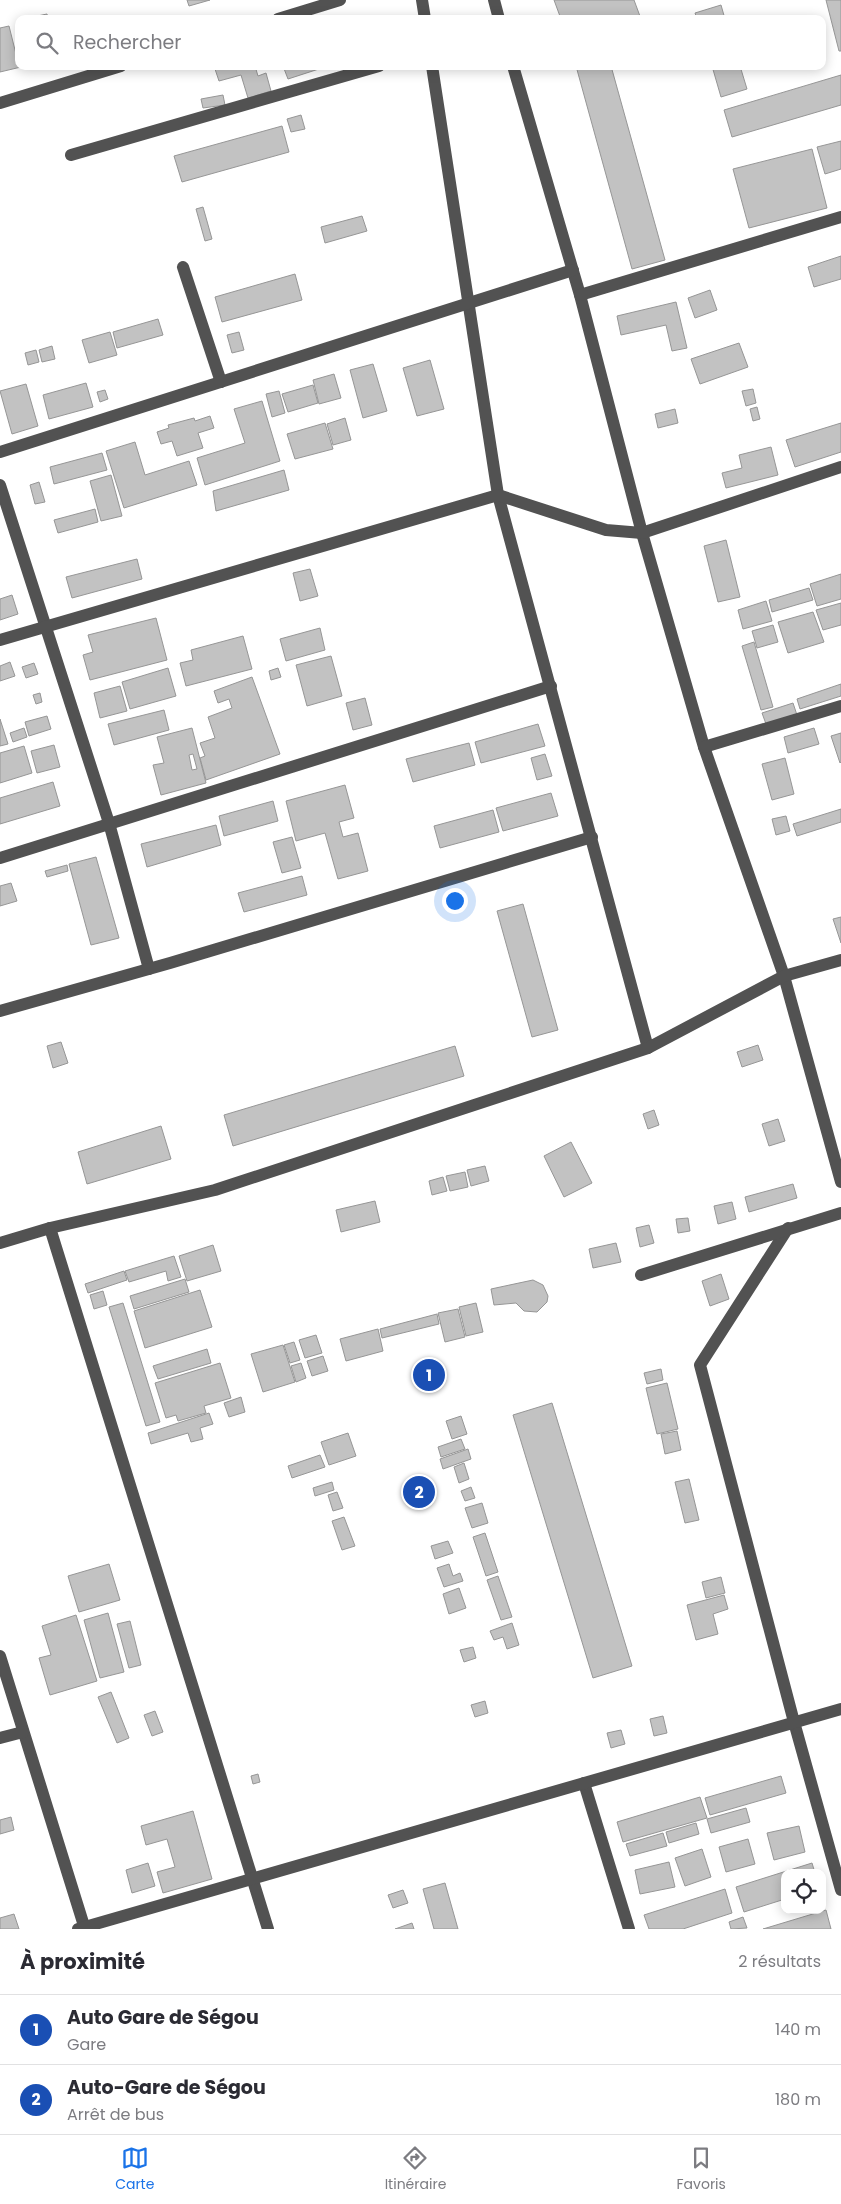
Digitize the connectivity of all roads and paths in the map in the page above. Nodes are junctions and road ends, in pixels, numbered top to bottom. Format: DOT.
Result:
graph roads {
  1 [pos="340,0"];
  2 [pos="422,0"];
  3 [pos="494,0"];
  4 [pos="291,15"];
  5 [pos="424,15"];
  6 [pos="498,15"];
  7 [pos="108,70"];
  8 [pos="365,70"];
  9 [pos="433,70"];
  10 [pos="514,70"];
  11 [pos="0,103"];
  12 [pos="71,155"];
  13 [pos="841,217"];
  14 [pos="183,267"];
  15 [pos="573,270"];
  16 [pos="580,295"];
  17 [pos="470,303"];
  18 [pos="220,382"];
  19 [pos="0,452"];
  20 [pos="841,467"];
  21 [pos="0,485"];
  22 [pos="498,495"];
  23 [pos="642,533"];
  24 [pos="45,626"];
  25 [pos="0,640"];
  26 [pos="551,686"];
  27 [pos="841,706"];
  28 [pos="704,747"];
  29 [pos="109,823"];
  30 [pos="592,837"];
  31 [pos="0,858"];
  32 [pos="841,960"];
  33 [pos="149,969"];
  34 [pos="784,976"];
  35 [pos="0,1011"];
  36 [pos="648,1048"];
  37 [pos="841,1182"];
  38 [pos="841,1213"];
  39 [pos="50,1228"];
  40 [pos="788,1228"];
  41 [pos="0,1243"];
  42 [pos="641,1274"];
  43 [pos="0,1656"];
  44 [pos="841,1708"];
  45 [pos="794,1722"];
  46 [pos="22,1732"];
  47 [pos="0,1738"];
  48 [pos="584,1783"];
  49 [pos="251,1879"];
  50 [pos="841,1890"];
  51 [pos="82,1928"];
  52 [pos="268,1929"];
  53 [pos="629,1929"];
  1 -- 4 [label="street"];
  2 -- 5 [label="street"];
  3 -- 6 [label="street"];
  7 -- 11 [label="street"];
  8 -- 12 [label="street"];
  9 -- 17 [label="street"];
  10 -- 15 [label="street"];
  13 -- 16 [label="street"];
  14 -- 18 [label="street"];
  15 -- 16 [label="street"];
  15 -- 17 [label="street"];
  16 -- 23 [label="street"];
  17 -- 18 [label="street"];
  17 -- 22 [label="street"];
  18 -- 19 [label="street"];
  20 -- 23 [label="street"];
  21 -- 24 [label="street"];
  22 -- 23 [label="street"];
  22 -- 24 [label="street"];
  22 -- 26 [label="street"];
  23 -- 28 [label="street"];
  24 -- 25 [label="street"];
  24 -- 29 [label="street"];
  26 -- 29 [label="street"];
  26 -- 30 [label="street"];
  27 -- 28 [label="street"];
  28 -- 34 [label="street"];
  29 -- 31 [label="street"];
  29 -- 33 [label="street"];
  30 -- 33 [label="street"];
  30 -- 36 [label="street"];
  32 -- 34 [label="street"];
  33 -- 35 [label="street"];
  34 -- 36 [label="street"];
  34 -- 37 [label="street"];
  36 -- 39 [label="street"];
  38 -- 40 [label="street"];
  39 -- 41 [label="street"];
  39 -- 49 [label="street"];
  40 -- 42 [label="street"];
  40 -- 45 [label="street"];
  43 -- 46 [label="street"];
  44 -- 45 [label="street"];
  45 -- 48 [label="street"];
  45 -- 50 [label="street"];
  46 -- 47 [label="street"];
  46 -- 51 [label="street"];
  48 -- 49 [label="street"];
  48 -- 53 [label="street"];
  49 -- 51 [label="street"];
  49 -- 52 [label="street"];
}
